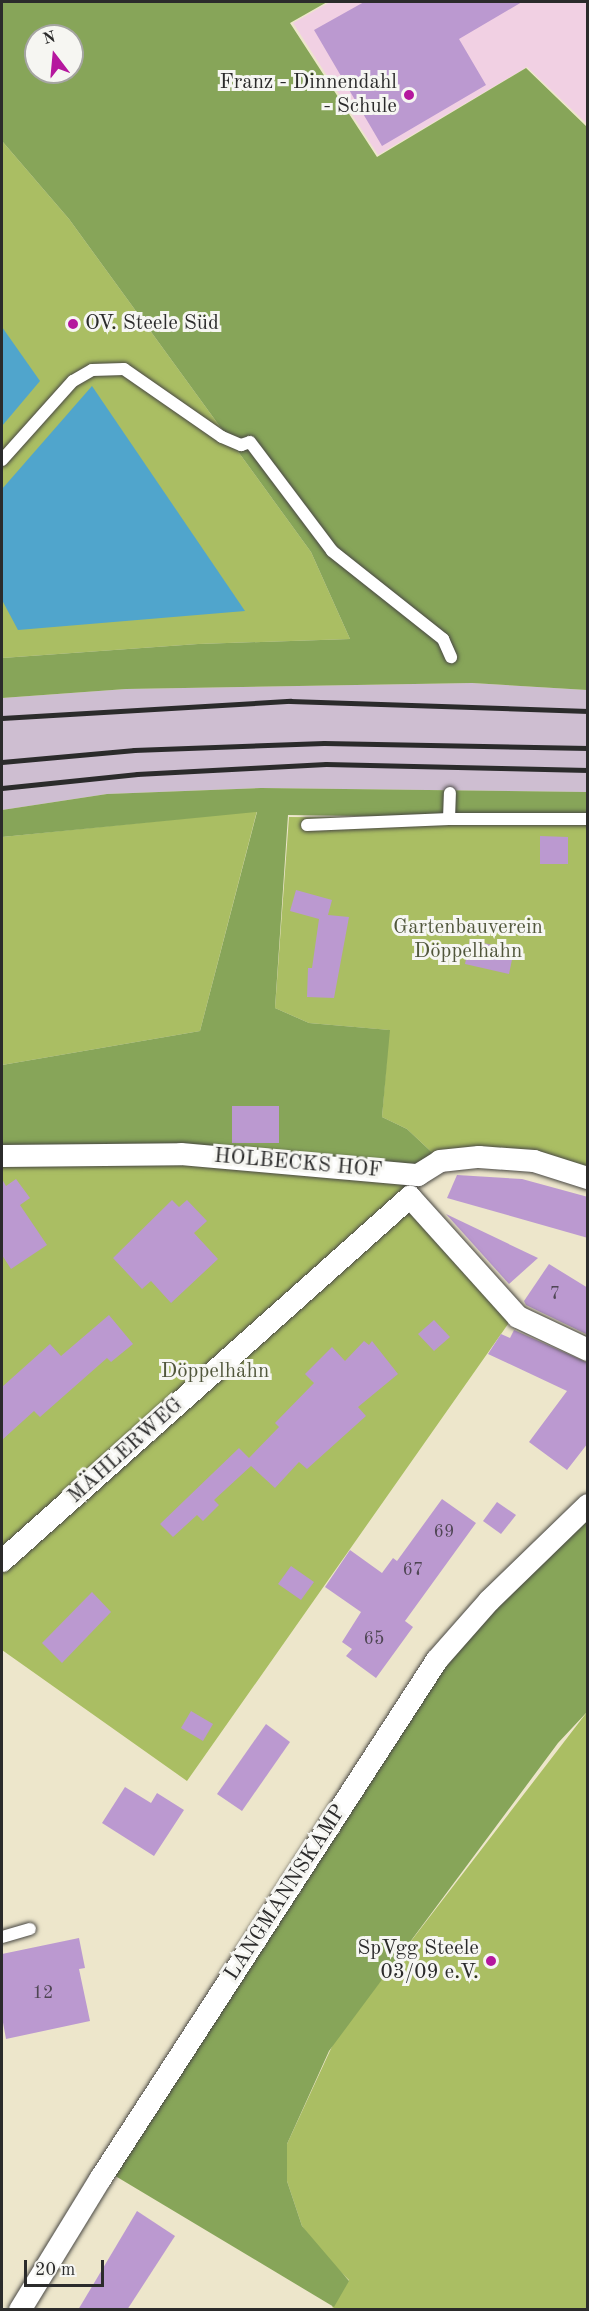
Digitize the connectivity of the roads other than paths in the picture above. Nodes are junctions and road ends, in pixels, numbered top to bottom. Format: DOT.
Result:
graph roads {
  1 [pos="2,460"];
  2 [pos="451,657"];
  3 [pos="450,793"];
  4 [pos="449,819"];
  5 [pos="588,819"];
  6 [pos="307,825"];
  7 [pos="2,1156"];
  8 [pos="418,1175"];
  9 [pos="588,1178"];
  10 [pos="411,1197"];
  11 [pos="588,1350"];
  12 [pos="588,1505"];
  13 [pos="2,1561"];
  14 [pos="30,1929"];
  15 [pos="2,1937"];
  16 [pos="20,2310"];
  1 -- 2 [label="lane"];
  3 -- 4 [label="lane"];
  4 -- 5 [label="lane"];
  4 -- 6 [label="lane"];
  7 -- 8 [label="street, HOLBECKS HOF"];
  8 -- 9 [label="street"];
  8 -- 10 [label="street"];
  10 -- 11 [label="street"];
  10 -- 13 [label="street, MÄHLERWEG"];
  12 -- 16 [label="street, LANGMANNSKAMP"];
  14 -- 15 [label="lane"];
}
